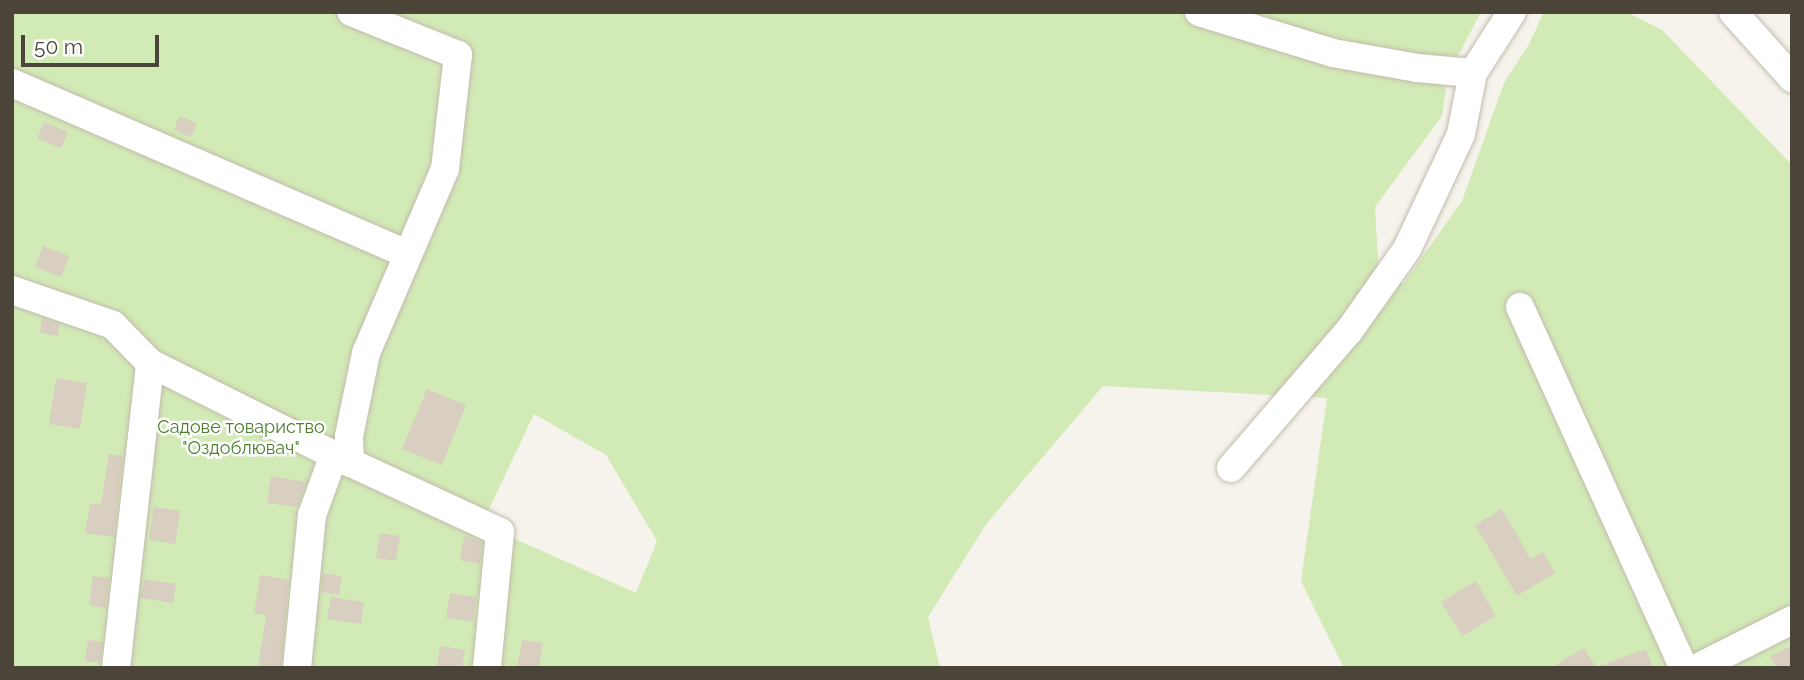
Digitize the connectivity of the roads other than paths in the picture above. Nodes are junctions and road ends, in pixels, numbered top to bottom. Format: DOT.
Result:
graph roads {
  1 [pos="351,12"];
  2 [pos="1199,12"];
  3 [pos="1512,12"];
  4 [pos="1733,12"];
  5 [pos="1473,73"];
  6 [pos="1792,78"];
  7 [pos="12,83"];
  8 [pos="408,254"];
  9 [pos="12,290"];
  10 [pos="1520,307"];
  11 [pos="150,363"];
  12 [pos="342,459"];
  13 [pos="1231,468"];
  14 [pos="1792,620"];
  15 [pos="116,668"];
  16 [pos="297,668"];
  17 [pos="487,668"];
  18 [pos="1684,668"];
  19 [pos="1697,668"];
  1 -- 8 [label="street"];
  2 -- 5 [label="street"];
  3 -- 5 [label="street"];
  4 -- 6 [label="street"];
  5 -- 13 [label="street"];
  7 -- 8 [label="street"];
  8 -- 12 [label="street"];
  9 -- 11 [label="street"];
  10 -- 18 [label="street"];
  11 -- 12 [label="street"];
  11 -- 15 [label="street"];
  12 -- 16 [label="street"];
  12 -- 17 [label="street"];
  14 -- 19 [label="street"];
}
